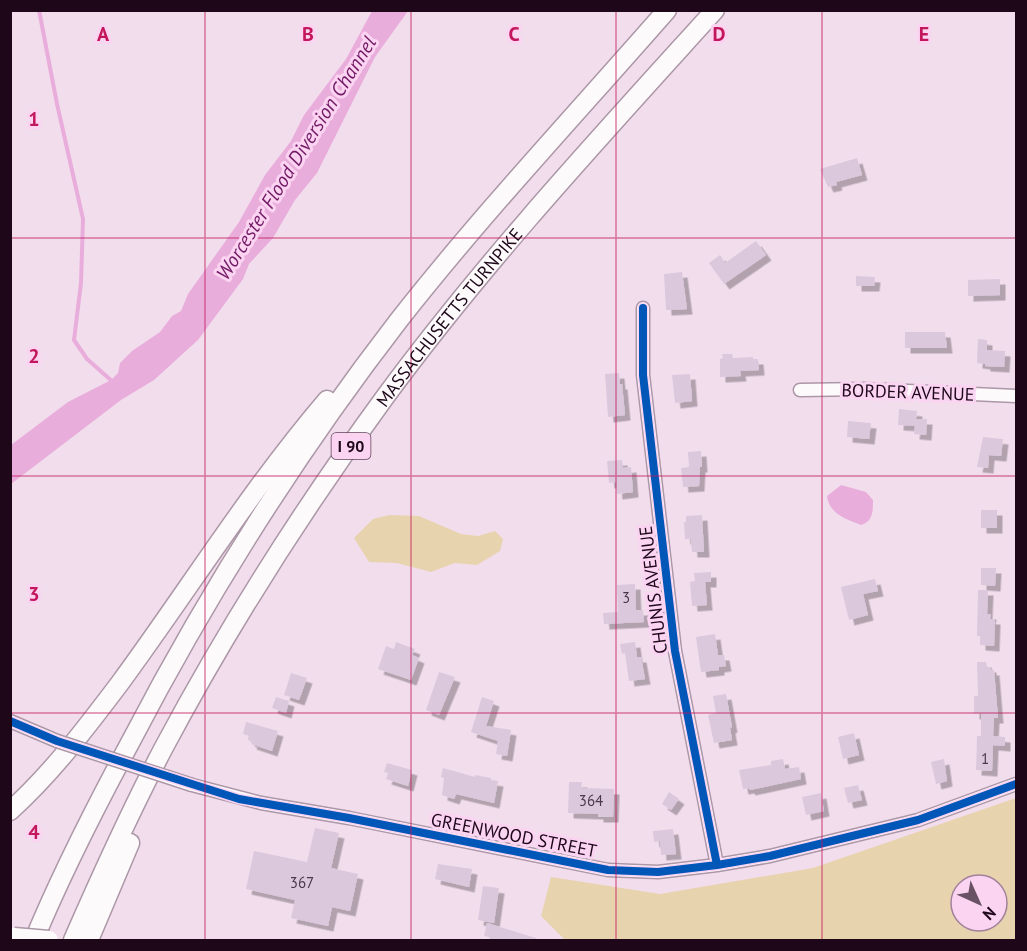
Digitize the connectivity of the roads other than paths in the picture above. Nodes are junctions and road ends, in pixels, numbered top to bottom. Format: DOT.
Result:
graph roads {
  1 [pos="667,10"];
  2 [pos="715,10"];
  3 [pos="643,308"];
  4 [pos="399,321"];
  5 [pos="800,390"];
  6 [pos="1017,396"];
  7 [pos="10,721"];
  8 [pos="147,781"];
  9 [pos="1017,784"];
  10 [pos="10,811"];
  11 [pos="717,865"];
  12 [pos="12,936"];
  13 [pos="34,940"];
  14 [pos="49,940"];
  15 [pos="73,940"];
  16 [pos="89,940"];
  1 -- 4 [label="highway, MASSACHUSETTS TURNPIKE / I 90"];
  2 -- 8 [label="highway, MASSACHUSETTS TURNPIKE / I 90"];
  3 -- 11 [label="street, CHUNIS AVENUE"];
  4 -- 10 [label="highway"];
  4 -- 13 [label="highway, MASSACHUSETTS TURNPIKE / I 90"];
  5 -- 6 [label="street, BORDER AVENUE"];
  7 -- 11 [label="street, GREENWOOD STREET, bridge"];
  8 -- 15 [label="highway, MASSACHUSETTS TURNPIKE / I 90"];
  8 -- 16 [label="highway"];
  9 -- 11 [label="street, GREENWOOD STREET"];
  12 -- 14 [label="highway, bridge"];
}
